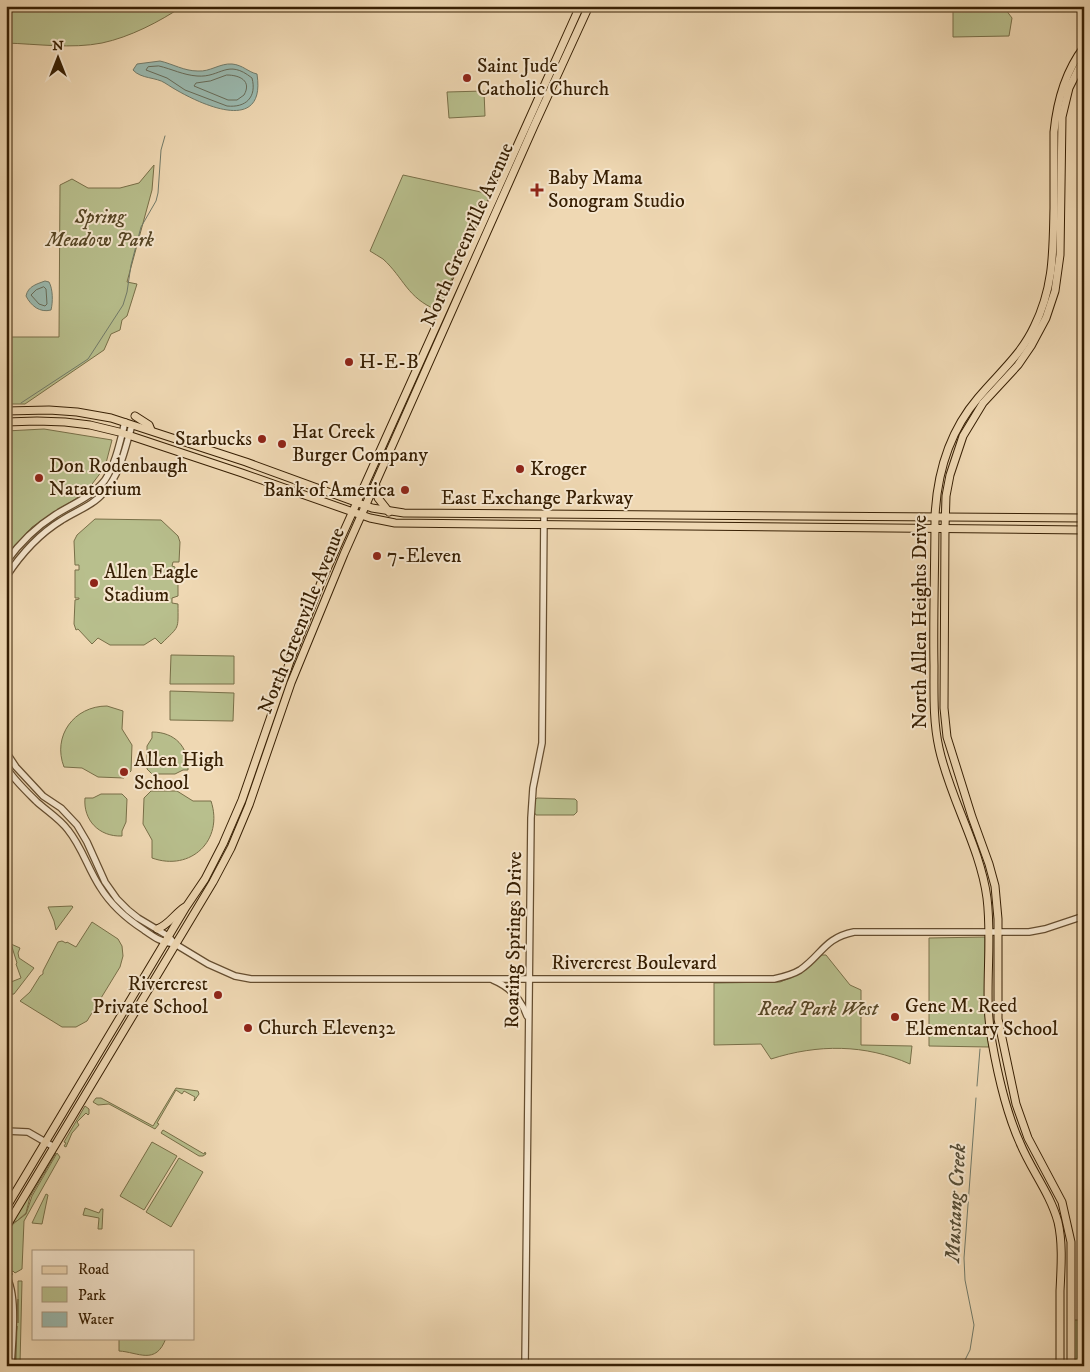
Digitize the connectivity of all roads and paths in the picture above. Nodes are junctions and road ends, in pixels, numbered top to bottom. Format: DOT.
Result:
graph roads {
  1 [pos="580,6"];
  2 [pos="589,6"];
  3 [pos="568,31"];
  4 [pos="576,34"];
  5 [pos="1084,46"];
  6 [pos="1084,58"];
  7 [pos="440,316"];
  8 [pos="448,320"];
  9 [pos="6,411"];
  10 [pos="396,414"];
  11 [pos="135,416"];
  12 [pos="405,418"];
  13 [pos="6,422"];
  14 [pos="129,423"];
  15 [pos="151,430"];
  16 [pos="126,434"];
  17 [pos="246,462"];
  18 [pos="242,473"];
  19 [pos="376,483"];
  20 [pos="80,500"];
  21 [pos="357,502"];
  22 [pos="366,506"];
  23 [pos="84,507"];
  24 [pos="352,512"];
  25 [pos="389,512"];
  26 [pos="448,514"];
  27 [pos="362,515"];
  28 [pos="544,515"];
  29 [pos="729,516"];
  30 [pos="832,516"];
  31 [pos="853,516"];
  32 [pos="935,517"];
  33 [pos="945,517"];
  34 [pos="1084,518"];
  35 [pos="448,525"];
  36 [pos="544,525"];
  37 [pos="729,527"];
  38 [pos="832,528"];
  39 [pos="853,528"];
  40 [pos="935,528"];
  41 [pos="945,528"];
  42 [pos="1084,530"];
  43 [pos="6,562"];
  44 [pos="6,577"];
  45 [pos="322,580"];
  46 [pos="331,584"];
  47 [pos="6,752"];
  48 [pos="6,767"];
  49 [pos="186,907"];
  50 [pos="1084,916"];
  51 [pos="157,929"];
  52 [pos="989,933"];
  53 [pos="998,933"];
  54 [pos="168,936"];
  55 [pos="164,943"];
  56 [pos="175,944"];
  57 [pos="489,979"];
  58 [pos="529,979"];
  59 [pos="529,1022"];
  60 [pos="104,1046"];
  61 [pos="112,1051"];
  62 [pos="6,1131"];
  63 [pos="46,1142"];
  64 [pos="54,1147"];
  65 [pos="6,1208"];
  66 [pos="6,1227"];
  67 [pos="6,1276"];
  68 [pos="11,1366"];
  69 [pos="525,1366"];
  70 [pos="1060,1366"];
  71 [pos="1070,1366"];
  1 -- 3 [label="main road, North Greenville Avenue"];
  2 -- 4 [label="main road, North Greenville Avenue"];
  3 -- 4 [label="main road"];
  3 -- 7 [label="main road, North Greenville Avenue"];
  4 -- 8 [label="main road, North Greenville Avenue"];
  5 -- 32 [label="main road, North Allen Heights Drive"];
  6 -- 33 [label="main road, North Allen Heights Drive"];
  7 -- 8 [label="main road"];
  7 -- 10 [label="main road, North Greenville Avenue"];
  8 -- 12 [label="main road, North Greenville Avenue"];
  9 -- 14 [label="main road, East Exchange Parkway"];
  10 -- 12 [label="main road"];
  10 -- 21 [label="main road, North Greenville Avenue"];
  11 -- 15 [label="main road"];
  12 -- 19 [label="main road, North Greenville Avenue"];
  13 -- 16 [label="main road, East Exchange Parkway"];
  14 -- 15 [label="main road, East Exchange Parkway"];
  14 -- 16 [label="street"];
  15 -- 17 [label="main road, East Exchange Parkway"];
  16 -- 18 [label="main road, East Exchange Parkway"];
  16 -- 20 [label="street"];
  16 -- 23 [label="street"];
  17 -- 18 [label="main road"];
  17 -- 21 [label="main road, East Exchange Parkway"];
  18 -- 24 [label="main road, East Exchange Parkway"];
  19 -- 22 [label="main road, North Greenville Avenue"];
  19 -- 25 [label="main road"];
  20 -- 23 [label="street"];
  20 -- 43 [label="street"];
  21 -- 22 [label="main road, East Exchange Parkway"];
  21 -- 24 [label="main road, North Greenville Avenue"];
  22 -- 25 [label="main road, East Exchange Parkway"];
  22 -- 27 [label="main road, North Greenville Avenue"];
  23 -- 44 [label="street"];
  24 -- 27 [label="main road, East Exchange Parkway"];
  24 -- 45 [label="main road, North Greenville Avenue"];
  25 -- 26 [label="main road, East Exchange Parkway"];
  26 -- 28 [label="main road, East Exchange Parkway"];
  26 -- 35 [label="main road"];
  27 -- 35 [label="main road, East Exchange Parkway"];
  27 -- 46 [label="main road, North Greenville Avenue"];
  28 -- 29 [label="main road, East Exchange Parkway"];
  28 -- 36 [label="street, Roaring Springs Drive"];
  29 -- 30 [label="main road, East Exchange Parkway"];
  29 -- 37 [label="main road"];
  30 -- 31 [label="main road, East Exchange Parkway"];
  30 -- 38 [label="main road"];
  31 -- 32 [label="main road, East Exchange Parkway"];
  31 -- 39 [label="main road"];
  32 -- 33 [label="main road, East Exchange Parkway"];
  32 -- 40 [label="main road, North Allen Heights Drive"];
  33 -- 34 [label="main road, East Exchange Parkway"];
  33 -- 41 [label="main road, North Allen Heights Drive"];
  35 -- 36 [label="main road, East Exchange Parkway"];
  36 -- 37 [label="main road, East Exchange Parkway"];
  36 -- 58 [label="street, Roaring Springs Drive"];
  37 -- 38 [label="main road, East Exchange Parkway"];
  38 -- 39 [label="main road, East Exchange Parkway"];
  39 -- 40 [label="main road, East Exchange Parkway"];
  40 -- 41 [label="main road, East Exchange Parkway"];
  40 -- 52 [label="main road, North Allen Heights Drive"];
  41 -- 42 [label="main road, East Exchange Parkway"];
  41 -- 53 [label="main road, North Allen Heights Drive"];
  45 -- 46 [label="main road"];
  45 -- 49 [label="main road, North Greenville Avenue"];
  46 -- 56 [label="main road, North Greenville Avenue"];
  47 -- 51 [label="street, Rivercrest Boulevard"];
  48 -- 55 [label="street, Rivercrest Boulevard"];
  49 -- 51 [label="main road"];
  49 -- 54 [label="main road, North Greenville Avenue"];
  50 -- 53 [label="street, Rivercrest Boulevard"];
  51 -- 54 [label="street, Rivercrest Boulevard"];
  52 -- 53 [label="street, Rivercrest Boulevard"];
  52 -- 58 [label="street, Rivercrest Boulevard"];
  52 -- 70 [label="main road, North Allen Heights Drive"];
  53 -- 71 [label="main road, North Allen Heights Drive"];
  54 -- 55 [label="main road, North Greenville Avenue"];
  54 -- 56 [label="street, Rivercrest Boulevard"];
  55 -- 56 [label="street, Rivercrest Boulevard"];
  55 -- 60 [label="main road, North Greenville Avenue"];
  56 -- 57 [label="street, Rivercrest Boulevard"];
  56 -- 61 [label="main road, North Greenville Avenue"];
  57 -- 58 [label="street, Rivercrest Boulevard"];
  57 -- 59 [label="street"];
  58 -- 59 [label="street, Roaring Springs Drive"];
  59 -- 69 [label="street, Roaring Springs Drive"];
  60 -- 61 [label="main road"];
  60 -- 63 [label="main road, North Greenville Avenue"];
  61 -- 64 [label="main road, North Greenville Avenue"];
  62 -- 63 [label="street"];
  63 -- 64 [label="street"];
  63 -- 65 [label="main road, North Greenville Avenue"];
  64 -- 66 [label="main road, North Greenville Avenue"];
  67 -- 68 [label="street"];
}
